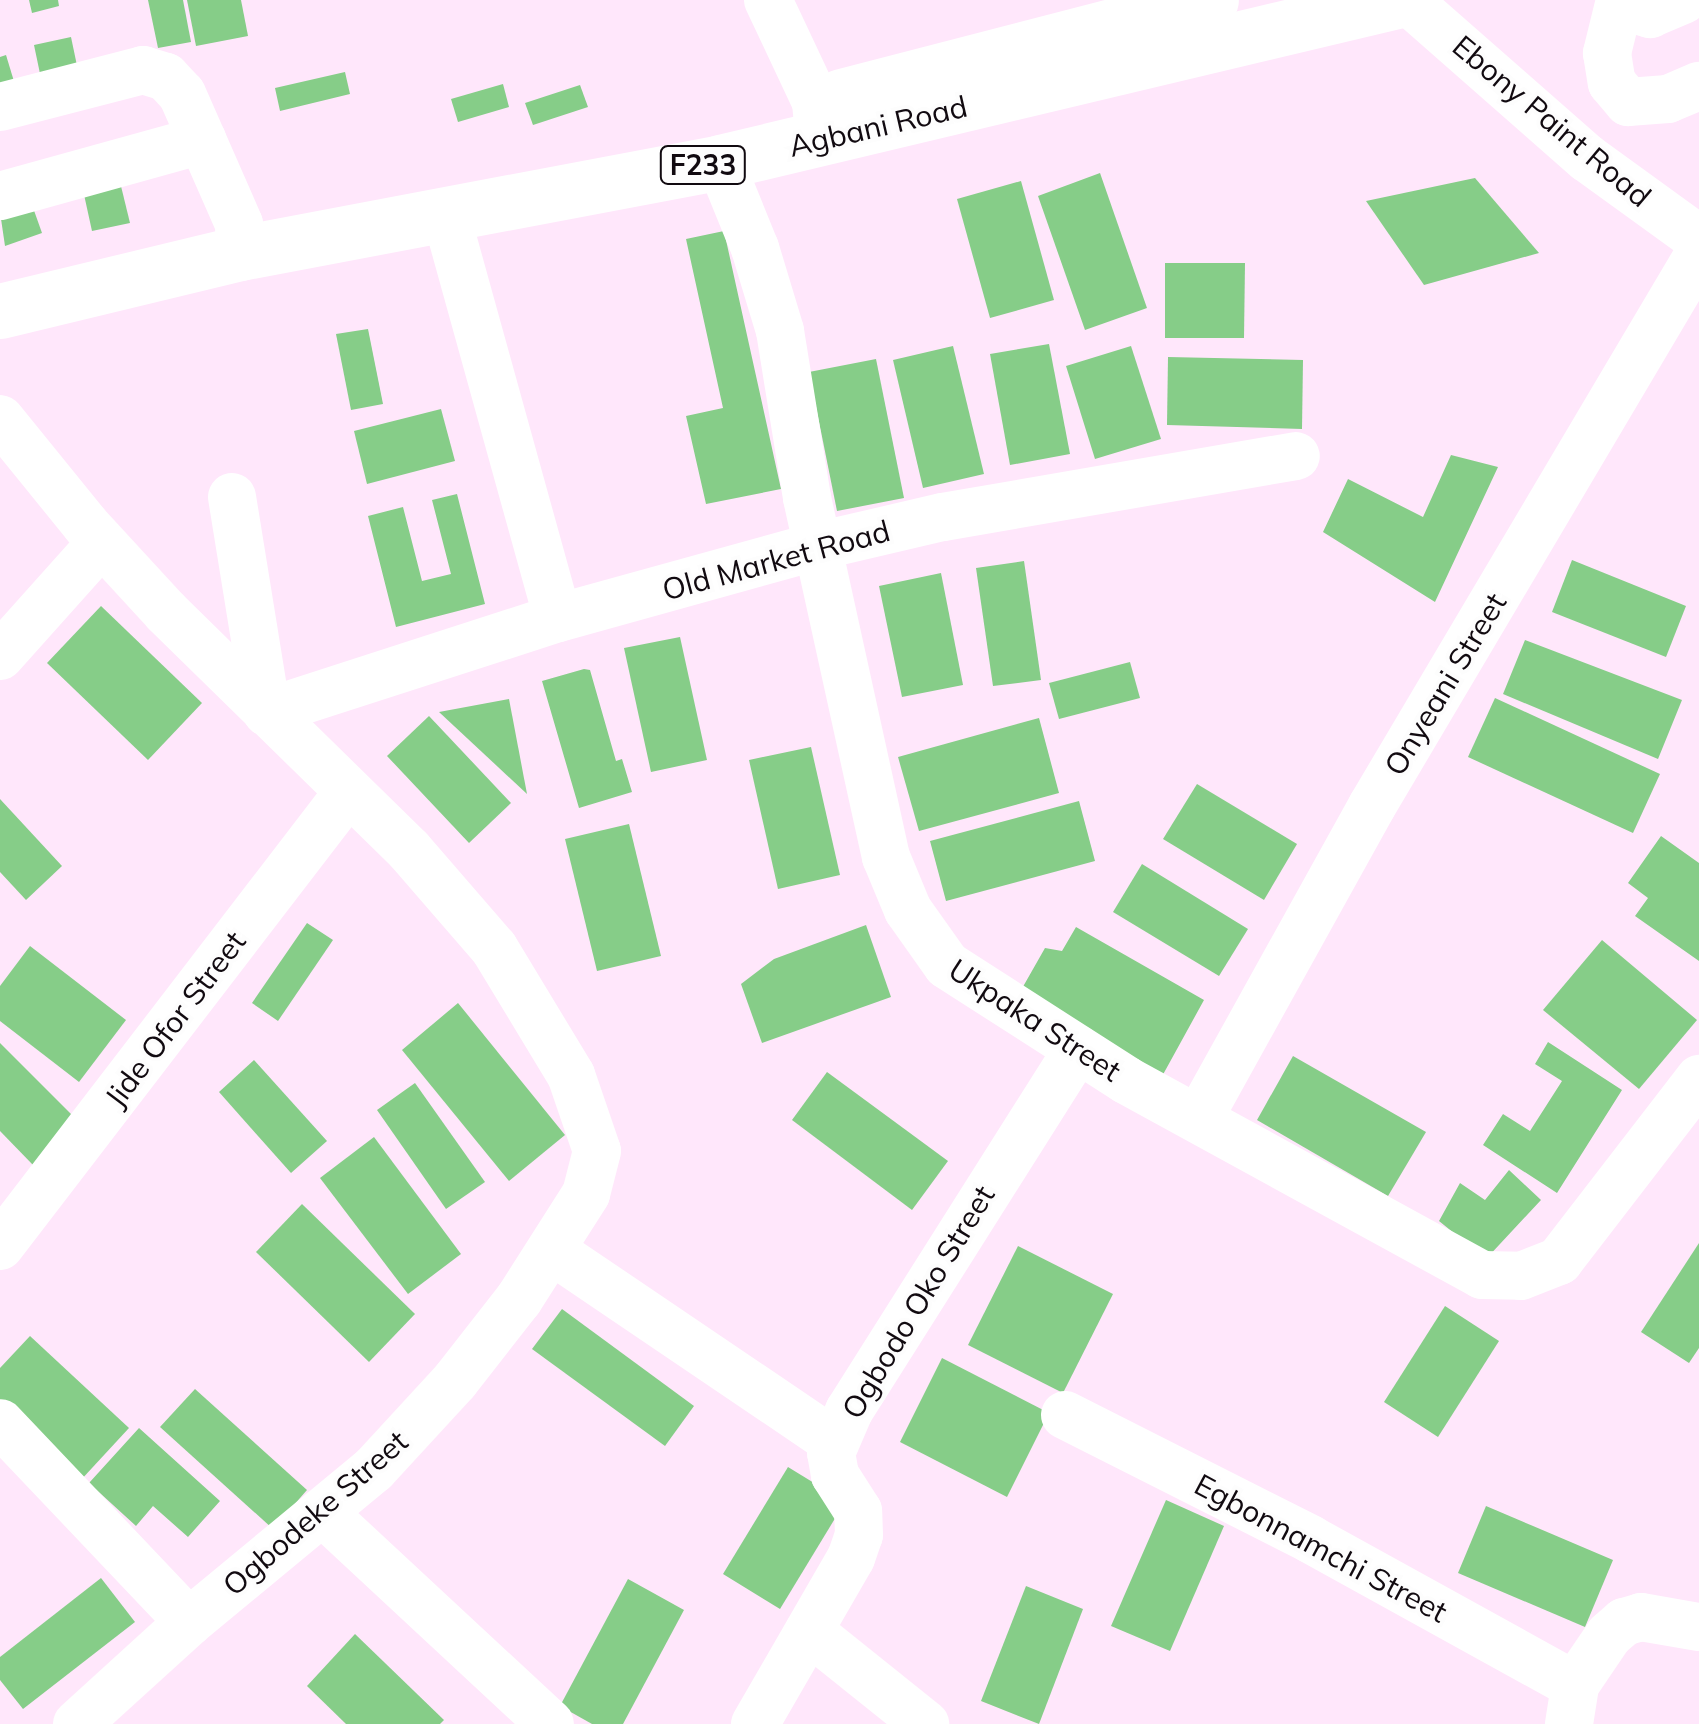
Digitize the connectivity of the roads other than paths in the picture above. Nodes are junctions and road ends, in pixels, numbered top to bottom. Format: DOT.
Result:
graph roads {
  1 [pos="768,0"];
  2 [pos="1211,0"];
  3 [pos="1404,0"];
  4 [pos="1620,0"];
  5 [pos="1628,0"];
  6 [pos="1683,0"];
  7 [pos="1699,86"];
  8 [pos="0,108"];
  9 [pos="818,120"];
  10 [pos="202,140"];
  11 [pos="720,162"];
  12 [pos="0,196"];
  13 [pos="446,216"];
  14 [pos="239,238"];
  15 [pos="1699,238"];
  16 [pos="1699,254"];
  17 [pos="0,281"];
  18 [pos="0,311"];
  19 [pos="0,419"];
  20 [pos="1296,456"];
  21 [pos="232,497"];
  22 [pos="101,543"];
  23 [pos="818,546"];
  24 [pos="558,618"];
  25 [pos="0,656"];
  26 [pos="268,712"];
  27 [pos="349,792"];
  28 [pos="1078,1050"];
  29 [pos="1699,1079"];
  30 [pos="1200,1118"];
  31 [pos="1684,1130"];
  32 [pos="0,1246"];
  33 [pos="551,1250"];
  34 [pos="1065,1415"];
  35 [pos="0,1423"];
  36 [pos="835,1442"];
  37 [pos="322,1512"];
  38 [pos="189,1622"];
  39 [pos="1699,1627"];
  40 [pos="809,1631"];
  41 [pos="1572,1705"];
  42 [pos="77,1724"];
  43 [pos="550,1724"];
  44 [pos="756,1724"];
  45 [pos="925,1724"];
  1 -- 9 [label="street"];
  2 -- 9 [label="main road, Agbani Road / F233"];
  3 -- 9 [label="main road, Agbani Road / F233"];
  3 -- 15 [label="street, Ebony Paint Road"];
  4 -- 7 [label="street"];
  5 -- 6 [label="street"];
  8 -- 10 [label="street"];
  9 -- 11 [label="main road, Agbani Road / F233"];
  9 -- 14 [label="main road, Agbani Road / F233"];
  10 -- 12 [label="street"];
  10 -- 14 [label="street"];
  11 -- 13 [label="main road, Agbani Road / F233"];
  11 -- 23 [label="street, Ukpaka Street"];
  13 -- 14 [label="main road, Agbani Road / F233"];
  13 -- 24 [label="street"];
  14 -- 17 [label="main road, Agbani Road / F233"];
  14 -- 18 [label="main road, Agbani Road / F233"];
  16 -- 30 [label="street, Onyeani Street"];
  19 -- 22 [label="street"];
  20 -- 23 [label="street, Old Market Road"];
  21 -- 26 [label="street"];
  22 -- 25 [label="street"];
  22 -- 26 [label="street"];
  23 -- 24 [label="street, Old Market Road"];
  23 -- 28 [label="street, Ukpaka Street"];
  24 -- 26 [label="street, Old Market Road"];
  26 -- 27 [label="street"];
  27 -- 32 [label="street, Jide Ofor Street"];
  27 -- 33 [label="street, Ogbodeke Street"];
  28 -- 30 [label="street, Ukpaka Street"];
  28 -- 36 [label="street, Ogbodo Oko Street"];
  29 -- 31 [label="street, Ukpaka Street"];
  30 -- 31 [label="street, Ukpaka Street"];
  33 -- 36 [label="street"];
  33 -- 37 [label="street, Ogbodeke Street"];
  34 -- 41 [label="street, Egbonnamchi Street"];
  35 -- 38 [label="street"];
  36 -- 40 [label="street, Ogbodo Oko Street"];
  37 -- 38 [label="street, Ogbodeke Street"];
  37 -- 43 [label="street"];
  38 -- 42 [label="street, Ogbodeke Street"];
  39 -- 41 [label="street"];
  40 -- 44 [label="street, Ogbodo Oko Street"];
  40 -- 45 [label="street"];
}
